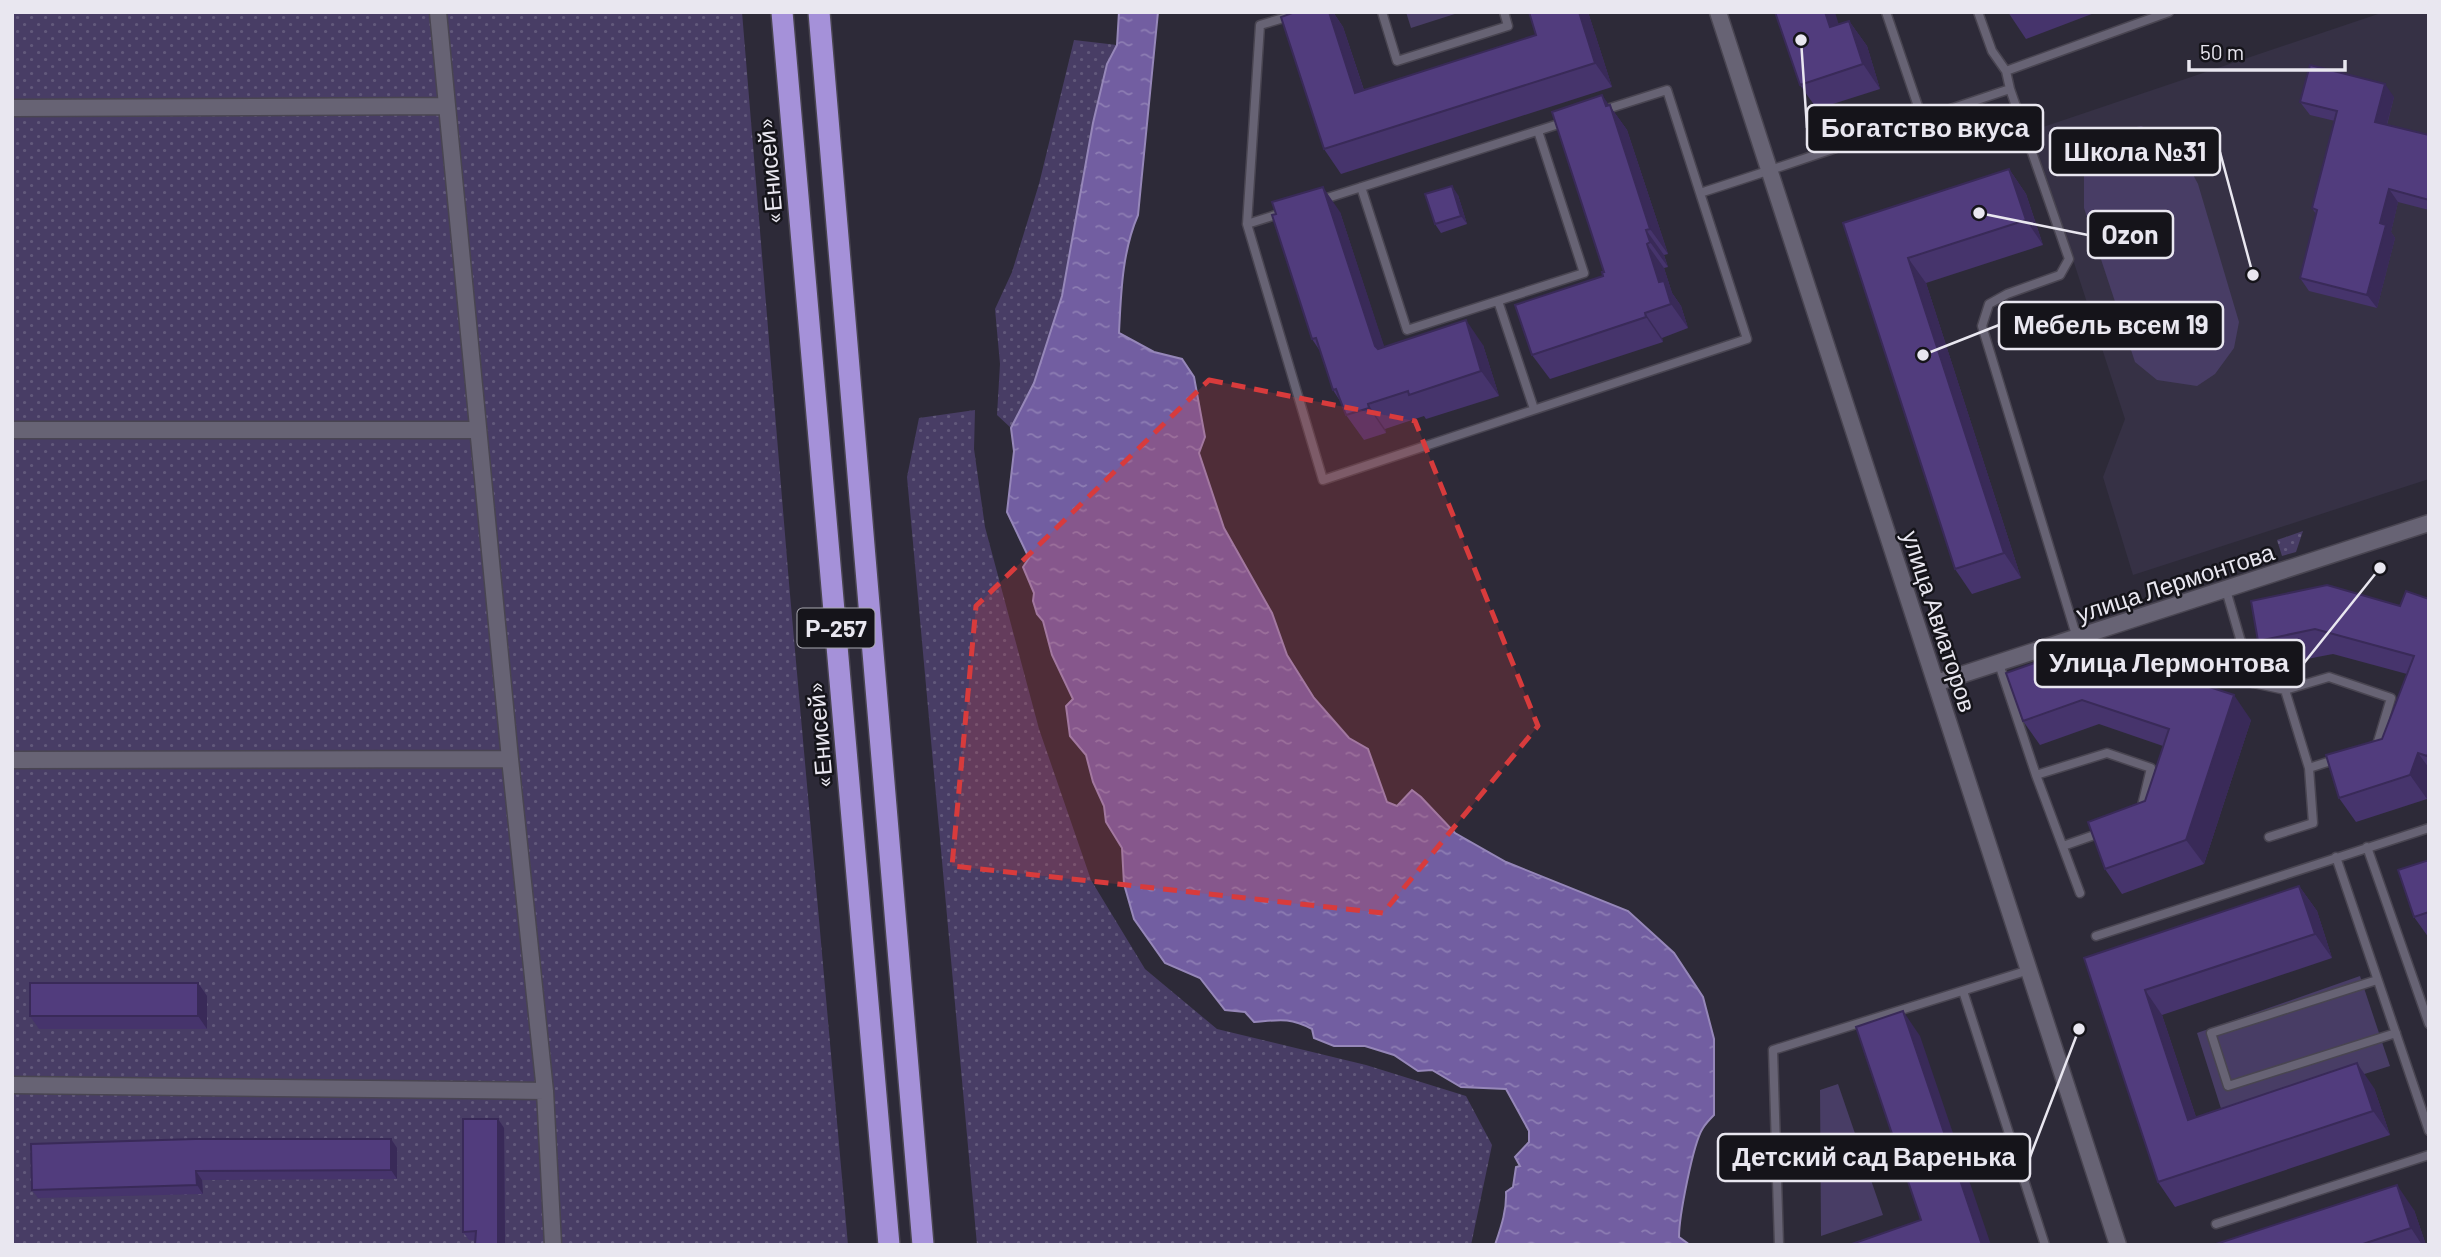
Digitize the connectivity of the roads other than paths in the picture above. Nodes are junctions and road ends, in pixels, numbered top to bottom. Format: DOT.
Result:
graph roads {
  1 [pos="438,12"];
  2 [pos="782,12"];
  3 [pos="819,12"];
  4 [pos="1304,12"];
  5 [pos="1382,12"];
  6 [pos="1504,12"];
  7 [pos="1718,12"];
  8 [pos="1886,12"];
  9 [pos="1978,12"];
  10 [pos="2169,12"];
  11 [pos="2006,71"];
  12 [pos="2010,89"];
  13 [pos="446,106"];
  14 [pos="12,108"];
  15 [pos="1590,114"];
  16 [pos="1577,118"];
  17 [pos="1923,118"];
  18 [pos="1538,131"];
  19 [pos="1771,171"];
  20 [pos="1361,187"];
  21 [pos="1700,193"];
  22 [pos="1310,204"];
  23 [pos="1297,208"];
  24 [pos="1247,224"];
  25 [pos="1498,301"];
  26 [pos="1534,410"];
  27 [pos="12,430"];
  28 [pos="478,430"];
  29 [pos="2429,523"];
  30 [pos="2226,590"];
  31 [pos="2077,638"];
  32 [pos="2186,662"];
  33 [pos="1999,664"];
  34 [pos="1936,683"];
  35 [pos="2253,683"];
  36 [pos="2286,690"];
  37 [pos="2366,748"];
  38 [pos="2343,756"];
  39 [pos="510,759"];
  40 [pos="12,760"];
  41 [pos="2309,768"];
  42 [pos="2036,775"];
  43 [pos="2139,820"];
  44 [pos="2429,828"];
  45 [pos="2113,829"];
  46 [pos="2269,837"];
  47 [pos="2063,846"];
  48 [pos="2367,847"];
  49 [pos="2336,857"];
  50 [pos="2080,892"];
  51 [pos="2096,936"];
  52 [pos="2029,970"];
  53 [pos="2378,980"];
  54 [pos="1963,991"];
  55 [pos="2429,1024"];
  56 [pos="2396,1033"];
  57 [pos="12,1085"];
  58 [pos="545,1091"];
  59 [pos="2429,1131"];
  60 [pos="2429,1155"];
  61 [pos="2216,1224"];
  62 [pos="553,1245"];
  63 [pos="889,1245"];
  64 [pos="923,1245"];
  65 [pos="1779,1245"];
  66 [pos="2045,1245"];
  67 [pos="2118,1245"];
  1 -- 13 [label="street"];
  2 -- 63 [label="highway, «Енисей» / Р-257"];
  3 -- 64 [label="highway, Р-257"];
  4 -- 24 [label="lane"];
  5 -- 6 [label="lane"];
  7 -- 19 [label="street, улица Авиаторов"];
  8 -- 17 [label="lane"];
  9 -- 11 [label="lane"];
  10 -- 11 [label="lane"];
  11 -- 12 [label="lane"];
  12 -- 17 [label="lane"];
  12 -- 31 [label="lane"];
  13 -- 14 [label="street"];
  13 -- 28 [label="street"];
  15 -- 21 [label="lane"];
  16 -- 18 [label="lane"];
  17 -- 19 [label="lane"];
  18 -- 20 [label="lane"];
  18 -- 25 [label="lane"];
  19 -- 21 [label="lane"];
  19 -- 34 [label="street, улица Авиаторов"];
  20 -- 22 [label="lane"];
  20 -- 25 [label="lane"];
  21 -- 26 [label="lane"];
  23 -- 24 [label="lane"];
  24 -- 26 [label="lane"];
  25 -- 26 [label="lane"];
  27 -- 28 [label="street"];
  28 -- 39 [label="street"];
  29 -- 30 [label="street, улица Лермонтова"];
  30 -- 31 [label="street, улица Лермонтова"];
  30 -- 35 [label="lane"];
  31 -- 33 [label="street, улица Лермонтова"];
  32 -- 35 [label="lane"];
  33 -- 34 [label="street, улица Лермонтова"];
  33 -- 42 [label="lane"];
  34 -- 52 [label="street, улица Авиаторов"];
  35 -- 36 [label="lane"];
  36 -- 37 [label="lane"];
  36 -- 41 [label="lane"];
  38 -- 41 [label="lane"];
  39 -- 40 [label="street"];
  39 -- 58 [label="street"];
  41 -- 46 [label="lane"];
  42 -- 43 [label="lane"];
  42 -- 47 [label="lane"];
  44 -- 48 [label="lane"];
  45 -- 47 [label="lane"];
  47 -- 50 [label="lane"];
  48 -- 49 [label="lane"];
  48 -- 55 [label="lane"];
  49 -- 51 [label="lane"];
  49 -- 53 [label="lane"];
  52 -- 54 [label="lane"];
  52 -- 67 [label="street, улица Авиаторов"];
  53 -- 56 [label="lane"];
  53 -- 56 [label="lane"];
  54 -- 65 [label="lane"];
  54 -- 66 [label="lane"];
  56 -- 59 [label="lane"];
  57 -- 58 [label="street"];
  58 -- 62 [label="street"];
  60 -- 61 [label="lane"];
}
